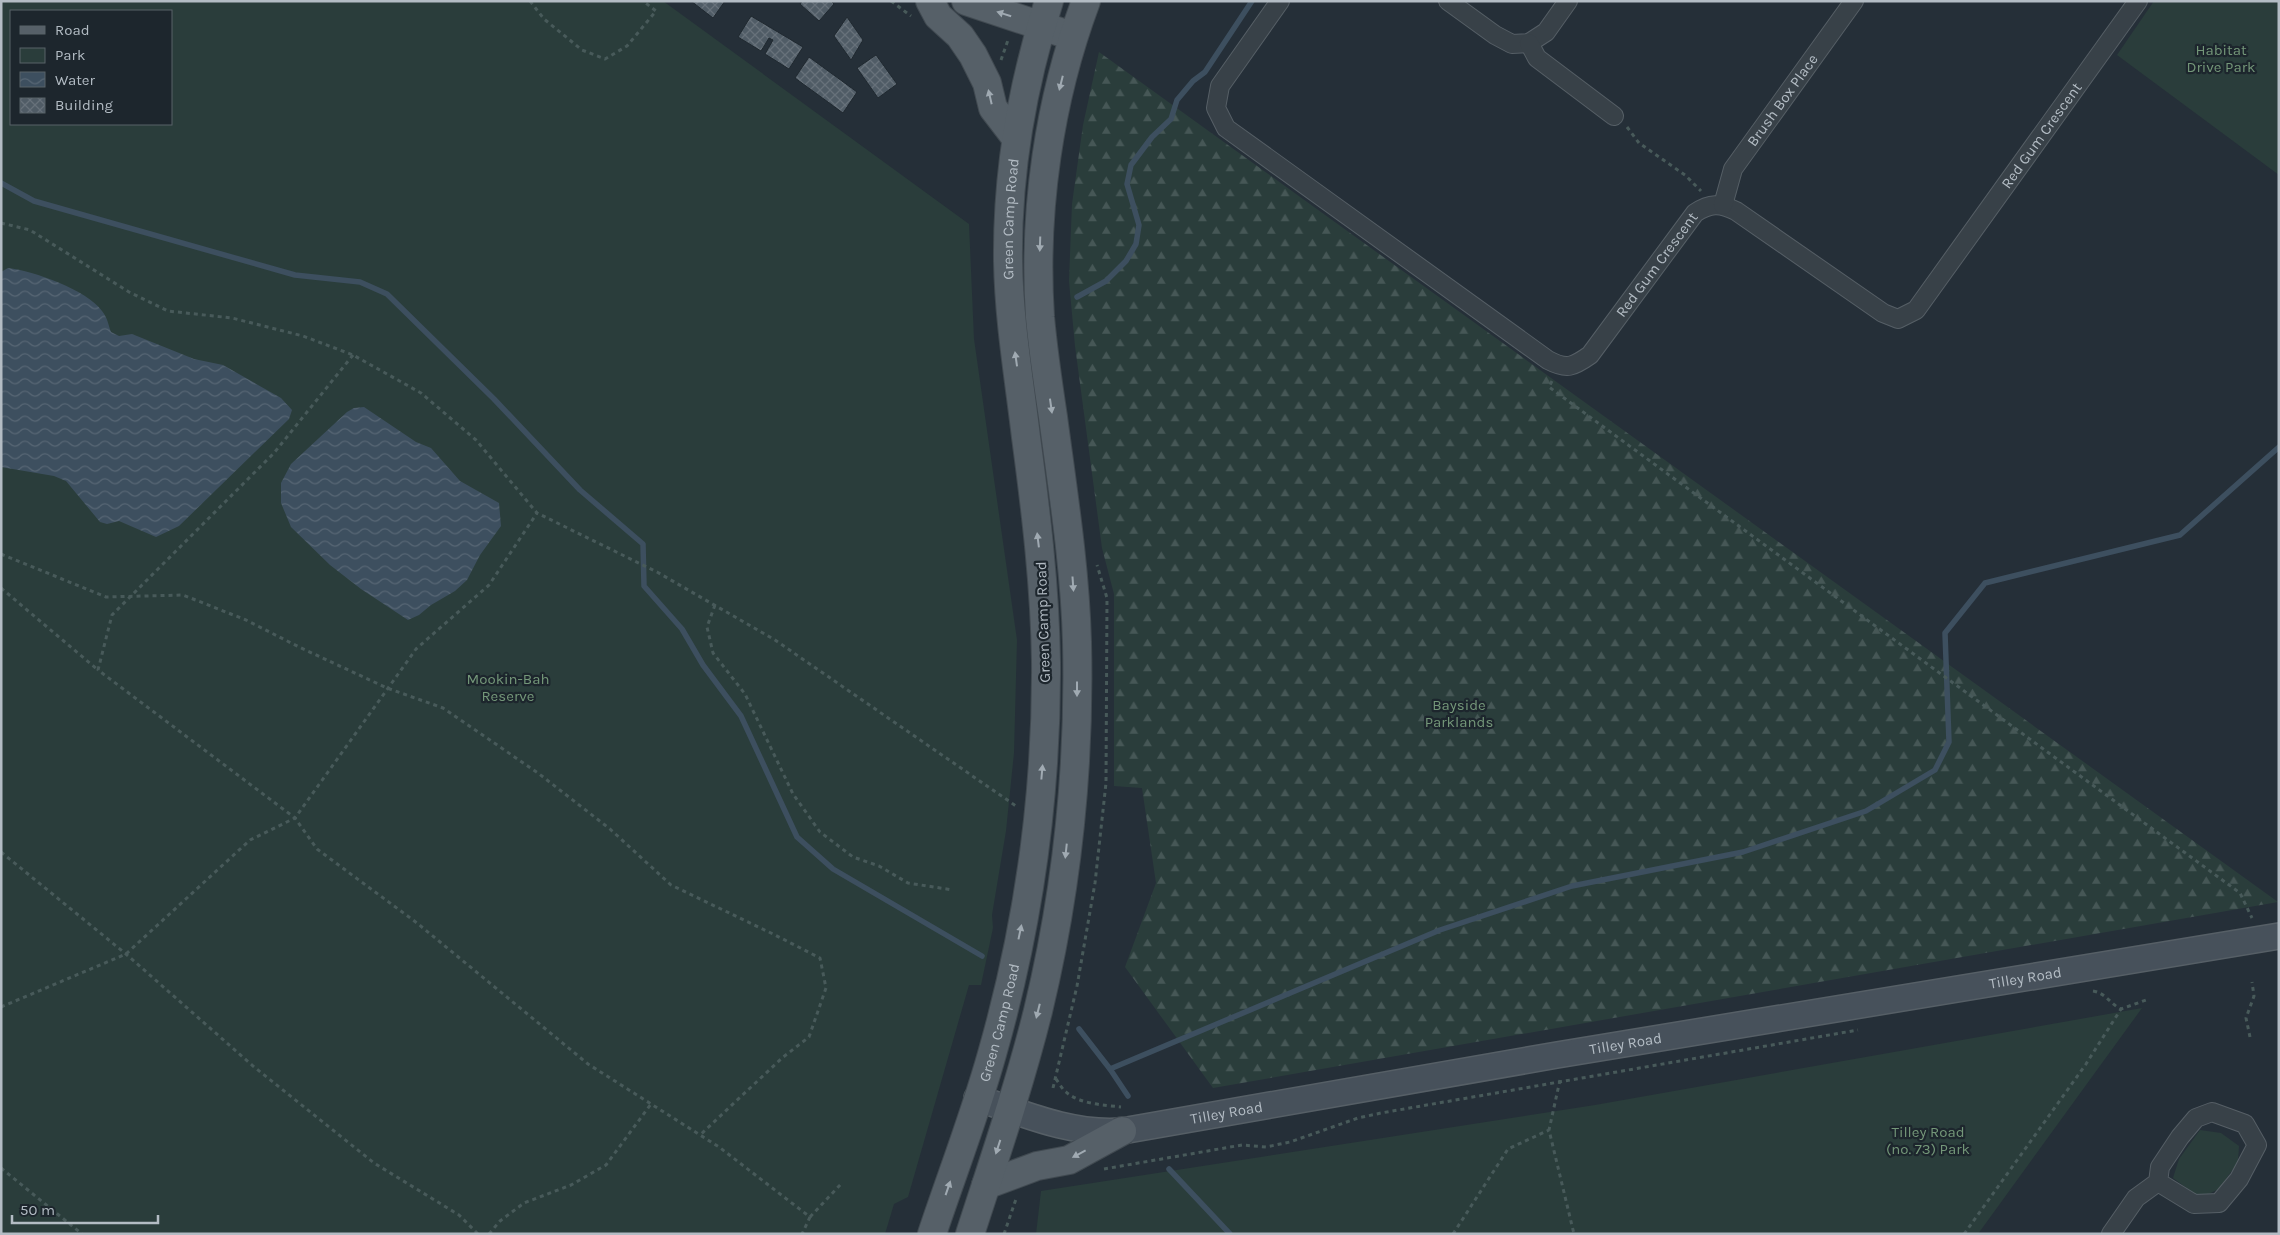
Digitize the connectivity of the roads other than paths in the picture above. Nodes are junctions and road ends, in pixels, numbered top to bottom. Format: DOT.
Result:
graph roads {
  1 [pos="930,1"];
  2 [pos="966,1"];
  3 [pos="1280,1"];
  4 [pos="1448,1"];
  5 [pos="1568,1"];
  6 [pos="1854,1"];
  7 [pos="2138,1"];
  8 [pos="1046,8"];
  9 [pos="1080,17"];
  10 [pos="1529,43"];
  11 [pos="1614,116"];
  12 [pos="1016,138"];
  13 [pos="1723,204"];
  14 [pos="2271,938"];
  15 [pos="978,1098"];
  16 [pos="1011,1110"];
  17 [pos="1123,1119"];
  18 [pos="2158,1182"];
  19 [pos="986,1185"];
  20 [pos="932,1234"];
  21 [pos="970,1234"];
  22 [pos="2111,1234"];
  12 -- 1 [label="main road, one-way"];
  8 -- 2 [label="main road, one-way"];
  3 -- 13 [label="street, Red Gum Crescent"];
  4 -- 10 [label="street"];
  5 -- 10 [label="street"];
  6 -- 13 [label="street, Brush Box Place"];
  7 -- 13 [label="street, Red Gum Crescent"];
  8 -- 9 [label="main road"];
  8 -- 12 [label="main road, Green Camp Road"];
  9 -- 16 [label="main road, Green Camp Road, one-way"];
  10 -- 11 [label="street"];
  15 -- 12 [label="main road, Green Camp Road, one-way"];
  14 -- 17 [label="main road, Tilley Road"];
  15 -- 16 [label="main road, Tilley Road"];
  20 -- 15 [label="main road, Green Camp Road, one-way"];
  16 -- 17 [label="main road, Tilley Road"];
  16 -- 19 [label="main road, Green Camp Road, one-way"];
  17 -- 19 [label="main road, one-way"];
  18 -- 18 [label="street"];
  18 -- 22 [label="street"];
  19 -- 21 [label="main road, Green Camp Road"];
}
